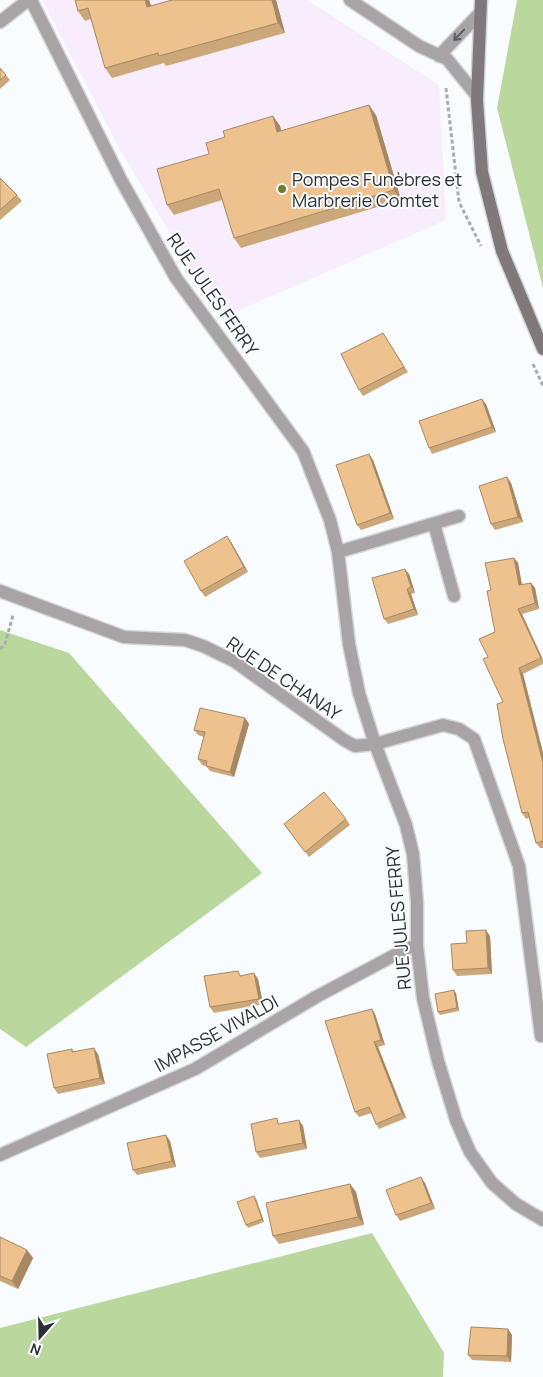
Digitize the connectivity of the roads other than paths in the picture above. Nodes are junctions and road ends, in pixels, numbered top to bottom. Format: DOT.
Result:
graph roads {
  1 [pos="29,0"];
  2 [pos="350,0"];
  3 [pos="481,0"];
  4 [pos="479,14"];
  5 [pos="0,22"];
  6 [pos="443,57"];
  7 [pos="477,96"];
  8 [pos="543,349"];
  9 [pos="459,516"];
  10 [pos="434,524"];
  11 [pos="338,552"];
  12 [pos="0,591"];
  13 [pos="454,596"];
  14 [pos="375,744"];
  15 [pos="417,946"];
  16 [pos="541,1036"];
  17 [pos="0,1156"];
  18 [pos="543,1220"];
  1 -- 5 [label="street"];
  1 -- 11 [label="street, RUE JULES FERRY"];
  2 -- 6 [label="street"];
  3 -- 4 [label="main road"];
  4 -- 6 [label="street, one-way"];
  4 -- 7 [label="main road"];
  6 -- 7 [label="street"];
  7 -- 8 [label="main road"];
  9 -- 10 [label="street"];
  10 -- 11 [label="street"];
  10 -- 13 [label="street"];
  11 -- 14 [label="street, RUE JULES FERRY"];
  12 -- 14 [label="street, RUE DE CHANAY"];
  14 -- 15 [label="street, RUE JULES FERRY"];
  14 -- 16 [label="street, RUE DE CHANAY"];
  15 -- 17 [label="street, IMPASSE VIVALDI"];
  15 -- 18 [label="street, RUE JULES FERRY"];
}
